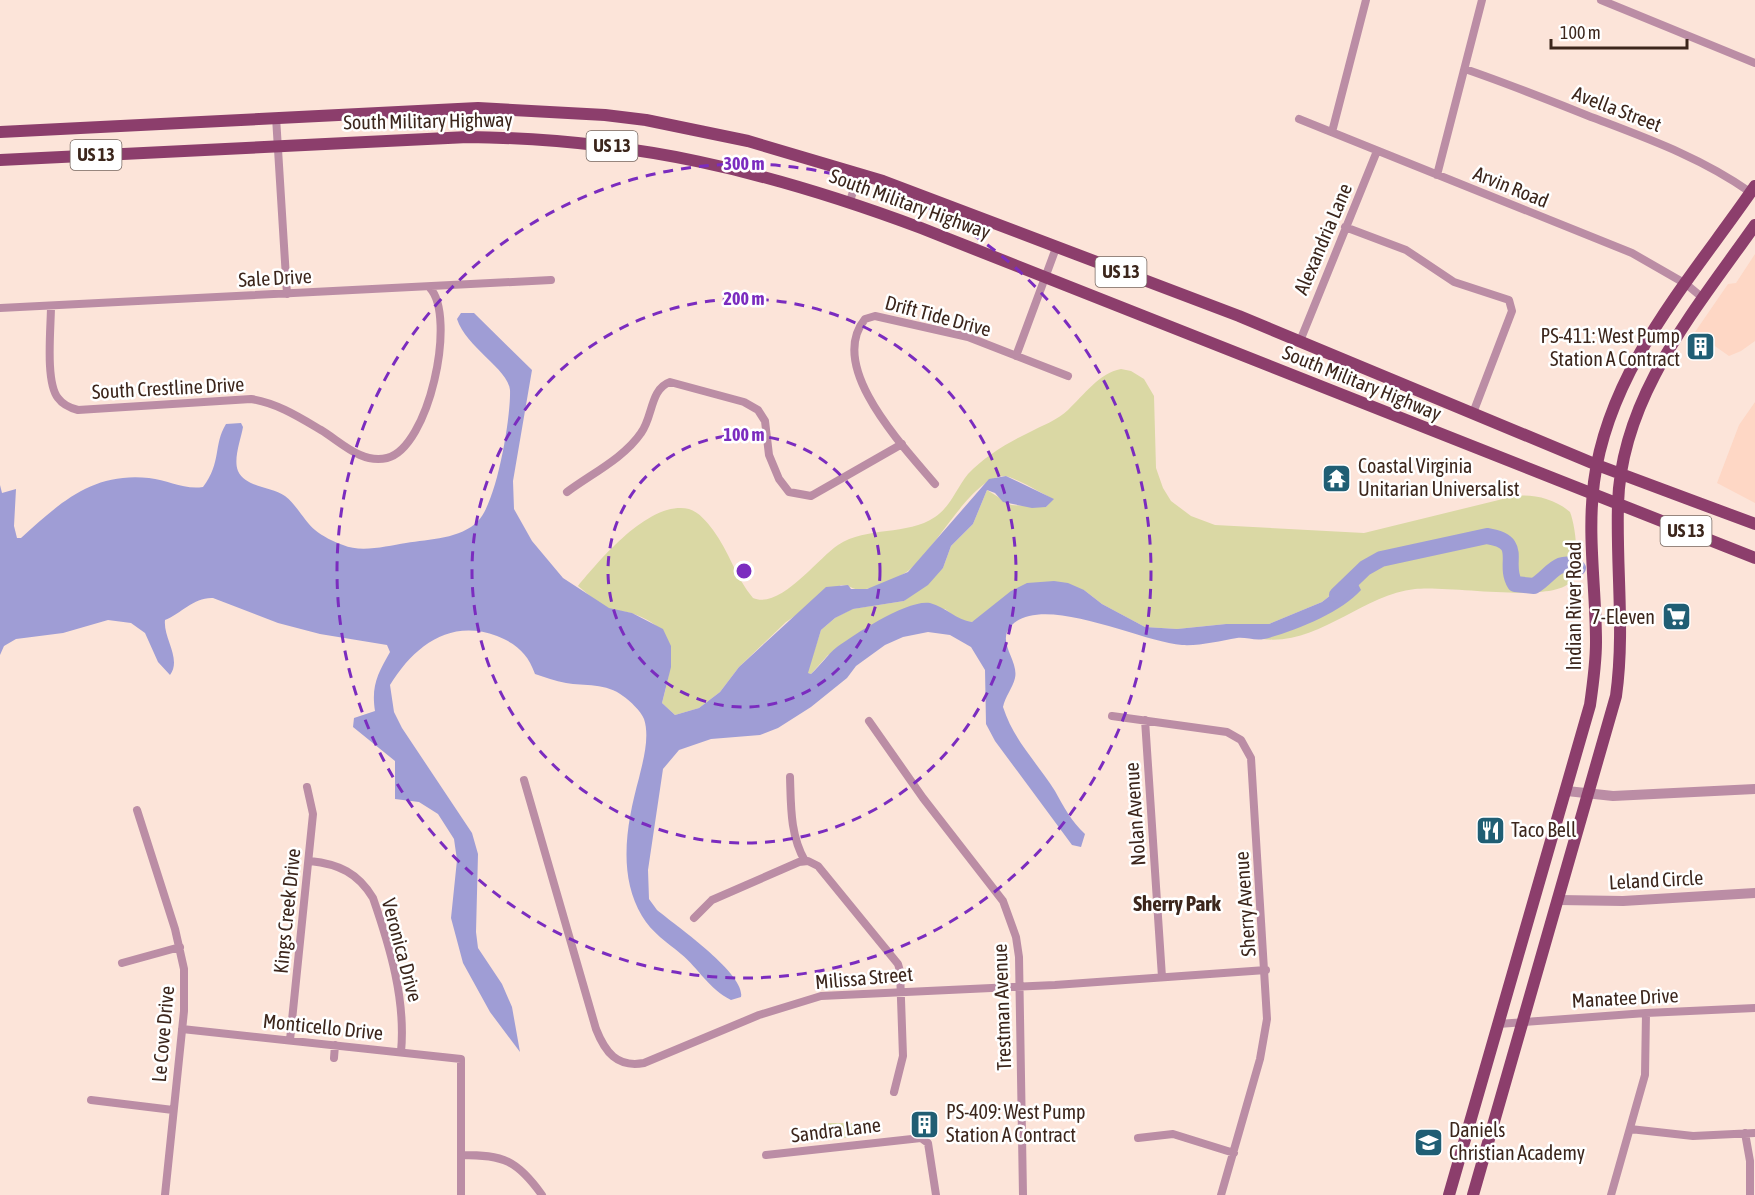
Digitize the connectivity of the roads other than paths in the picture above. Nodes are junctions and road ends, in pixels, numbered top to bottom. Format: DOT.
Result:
graph roads {
  1 [pos="1366,0"];
  2 [pos="1482,0"];
  3 [pos="1600,0"];
  4 [pos="1755,63"];
  5 [pos="1465,69"];
  6 [pos="276,117"];
  7 [pos="1299,119"];
  8 [pos="0,132"];
  9 [pos="1332,132"];
  10 [pos="278,146"];
  11 [pos="1377,151"];
  12 [pos="0,160"];
  13 [pos="859,173"];
  14 [pos="1437,175"];
  15 [pos="1753,189"];
  16 [pos="850,201"];
  17 [pos="1755,225"];
  18 [pos="1345,227"];
  19 [pos="1056,248"];
  20 [pos="1045,278"];
  21 [pos="551,280"];
  22 [pos="1686,284"];
  23 [pos="430,288"];
  24 [pos="287,294"];
  25 [pos="1704,299"];
  26 [pos="51,306"];
  27 [pos="0,308"];
  28 [pos="1300,341"];
  29 [pos="1016,356"];
  30 [pos="1068,376"];
  31 [pos="1473,413"];
  32 [pos="902,444"];
  33 [pos="1598,465"];
  34 [pos="1620,474"];
  35 [pos="934,484"];
  36 [pos="567,492"];
  37 [pos="1593,495"];
  38 [pos="1618,504"];
  39 [pos="1755,524"];
  40 [pos="1755,558"];
  41 [pos="1112,716"];
  42 [pos="1145,720"];
  43 [pos="868,721"];
  44 [pos="790,777"];
  45 [pos="524,780"];
  46 [pos="307,787"];
  47 [pos="1755,789"];
  48 [pos="1567,791"];
  49 [pos="1589,794"];
  50 [pos="138,810"];
  51 [pos="310,861"];
  52 [pos="805,861"];
  53 [pos="1755,893"];
  54 [pos="1558,900"];
  55 [pos="694,918"];
  56 [pos="180,947"];
  57 [pos="122,963"];
  58 [pos="1266,970"];
  59 [pos="1162,977"];
  60 [pos="1020,987"];
  61 [pos="902,990"];
  62 [pos="1755,1008"];
  63 [pos="1646,1012"];
  64 [pos="1523,1022"];
  65 [pos="1498,1024"];
  66 [pos="182,1029"];
  67 [pos="290,1040"];
  68 [pos="335,1045"];
  69 [pos="401,1052"];
  70 [pos="334,1058"];
  71 [pos="894,1092"];
  72 [pos="91,1100"];
  73 [pos="173,1110"];
  74 [pos="1630,1129"];
  75 [pos="1750,1133"];
  76 [pos="1138,1138"];
  77 [pos="1234,1153"];
  78 [pos="461,1155"];
  79 [pos="766,1155"];
  80 [pos="165,1195"];
  81 [pos="461,1195"];
  82 [pos="542,1195"];
  83 [pos="936,1195"];
  84 [pos="1023,1195"];
  85 [pos="1221,1195"];
  86 [pos="1449,1195"];
  87 [pos="1473,1195"];
  88 [pos="1611,1195"];
  89 [pos="1750,1195"];
  1 -- 9 [label="street"];
  2 -- 5 [label="street"];
  3 -- 4 [label="street"];
  5 -- 14 [label="street"];
  5 -- 15 [label="street, Avella Street"];
  6 -- 8 [label="main road, South Military Highway / US 13"];
  6 -- 10 [label="street"];
  6 -- 13 [label="main road, South Military Highway / US 13"];
  7 -- 9 [label="street, Arvin Road"];
  9 -- 11 [label="street, Arvin Road"];
  10 -- 12 [label="main road, South Military Highway / US 13"];
  10 -- 16 [label="main road, South Military Highway / US 13"];
  10 -- 24 [label="street"];
  11 -- 14 [label="street, Arvin Road"];
  11 -- 18 [label="street, Alexandria Lane"];
  13 -- 16 [label="street"];
  13 -- 19 [label="main road, South Military Highway / US 13"];
  14 -- 22 [label="street, Arvin Road"];
  15 -- 22 [label="main road, Indian River Road"];
  16 -- 20 [label="main road, South Military Highway / US 13"];
  17 -- 25 [label="main road"];
  18 -- 28 [label="street, Alexandria Lane"];
  18 -- 31 [label="street"];
  19 -- 20 [label="street"];
  19 -- 28 [label="main road, South Military Highway / US 13"];
  20 -- 29 [label="street"];
  20 -- 37 [label="main road, South Military Highway / US 13"];
  21 -- 23 [label="street, Sale Drive"];
  22 -- 25 [label="street, Arvin Road"];
  22 -- 33 [label="main road, Indian River Road"];
  23 -- 24 [label="street, Sale Drive"];
  23 -- 26 [label="street, South Crestline Drive"];
  24 -- 26 [label="street, Sale Drive"];
  25 -- 34 [label="main road"];
  26 -- 27 [label="street, Sale Drive"];
  28 -- 31 [label="main road, South Military Highway / US 13"];
  29 -- 30 [label="street, Drift Tide Drive"];
  29 -- 32 [label="street, Drift Tide Drive"];
  31 -- 33 [label="main road, South Military Highway / US 13"];
  32 -- 35 [label="street, Drift Tide Drive"];
  32 -- 36 [label="street"];
  33 -- 34 [label="main road, South Military Highway / US 13"];
  33 -- 37 [label="main road, Indian River Road"];
  34 -- 38 [label="main road"];
  34 -- 39 [label="main road, South Military Highway / US 13"];
  37 -- 38 [label="main road, South Military Highway / US 13"];
  37 -- 48 [label="main road, Indian River Road"];
  38 -- 40 [label="main road, South Military Highway / US 13"];
  38 -- 49 [label="main road"];
  41 -- 42 [label="street, Sherry Avenue"];
  42 -- 58 [label="street, Sherry Avenue"];
  42 -- 59 [label="street, Nolan Avenue"];
  43 -- 60 [label="street, Trestman Avenue"];
  44 -- 52 [label="street"];
  45 -- 61 [label="street, Milissa Street"];
  46 -- 51 [label="street, Kings Creek Drive"];
  47 -- 49 [label="street"];
  48 -- 49 [label="street"];
  48 -- 65 [label="main road, Indian River Road"];
  49 -- 54 [label="main road"];
  50 -- 56 [label="street, Le Cove Drive"];
  51 -- 67 [label="street, Kings Creek Drive"];
  51 -- 69 [label="street, Veronica Drive"];
  52 -- 55 [label="street"];
  52 -- 61 [label="street"];
  53 -- 54 [label="street, Leland Circle"];
  54 -- 64 [label="main road"];
  56 -- 57 [label="street"];
  56 -- 66 [label="street, Le Cove Drive"];
  58 -- 59 [label="street, Milissa Street"];
  58 -- 77 [label="street, Sherry Avenue"];
  59 -- 60 [label="street, Milissa Street"];
  60 -- 61 [label="street, Milissa Street"];
  60 -- 84 [label="street, Trestman Avenue"];
  61 -- 71 [label="street"];
  62 -- 63 [label="street, Manatee Drive"];
  63 -- 64 [label="street, Manatee Drive"];
  63 -- 74 [label="street"];
  64 -- 65 [label="street, Manatee Drive"];
  64 -- 87 [label="main road"];
  65 -- 86 [label="main road, Indian River Road"];
  66 -- 67 [label="street, Monticello Drive"];
  66 -- 73 [label="street, Le Cove Drive"];
  67 -- 68 [label="street, Monticello Drive"];
  68 -- 69 [label="street, Monticello Drive"];
  68 -- 70 [label="street"];
  69 -- 78 [label="street, Monticello Drive"];
  72 -- 73 [label="street"];
  73 -- 80 [label="street, Le Cove Drive"];
  74 -- 75 [label="street"];
  74 -- 88 [label="street"];
  75 -- 89 [label="street"];
  76 -- 77 [label="street"];
  77 -- 85 [label="street, Sherry Avenue"];
  78 -- 81 [label="street"];
  78 -- 82 [label="street"];
  79 -- 83 [label="street, Sandra Lane"];
}
